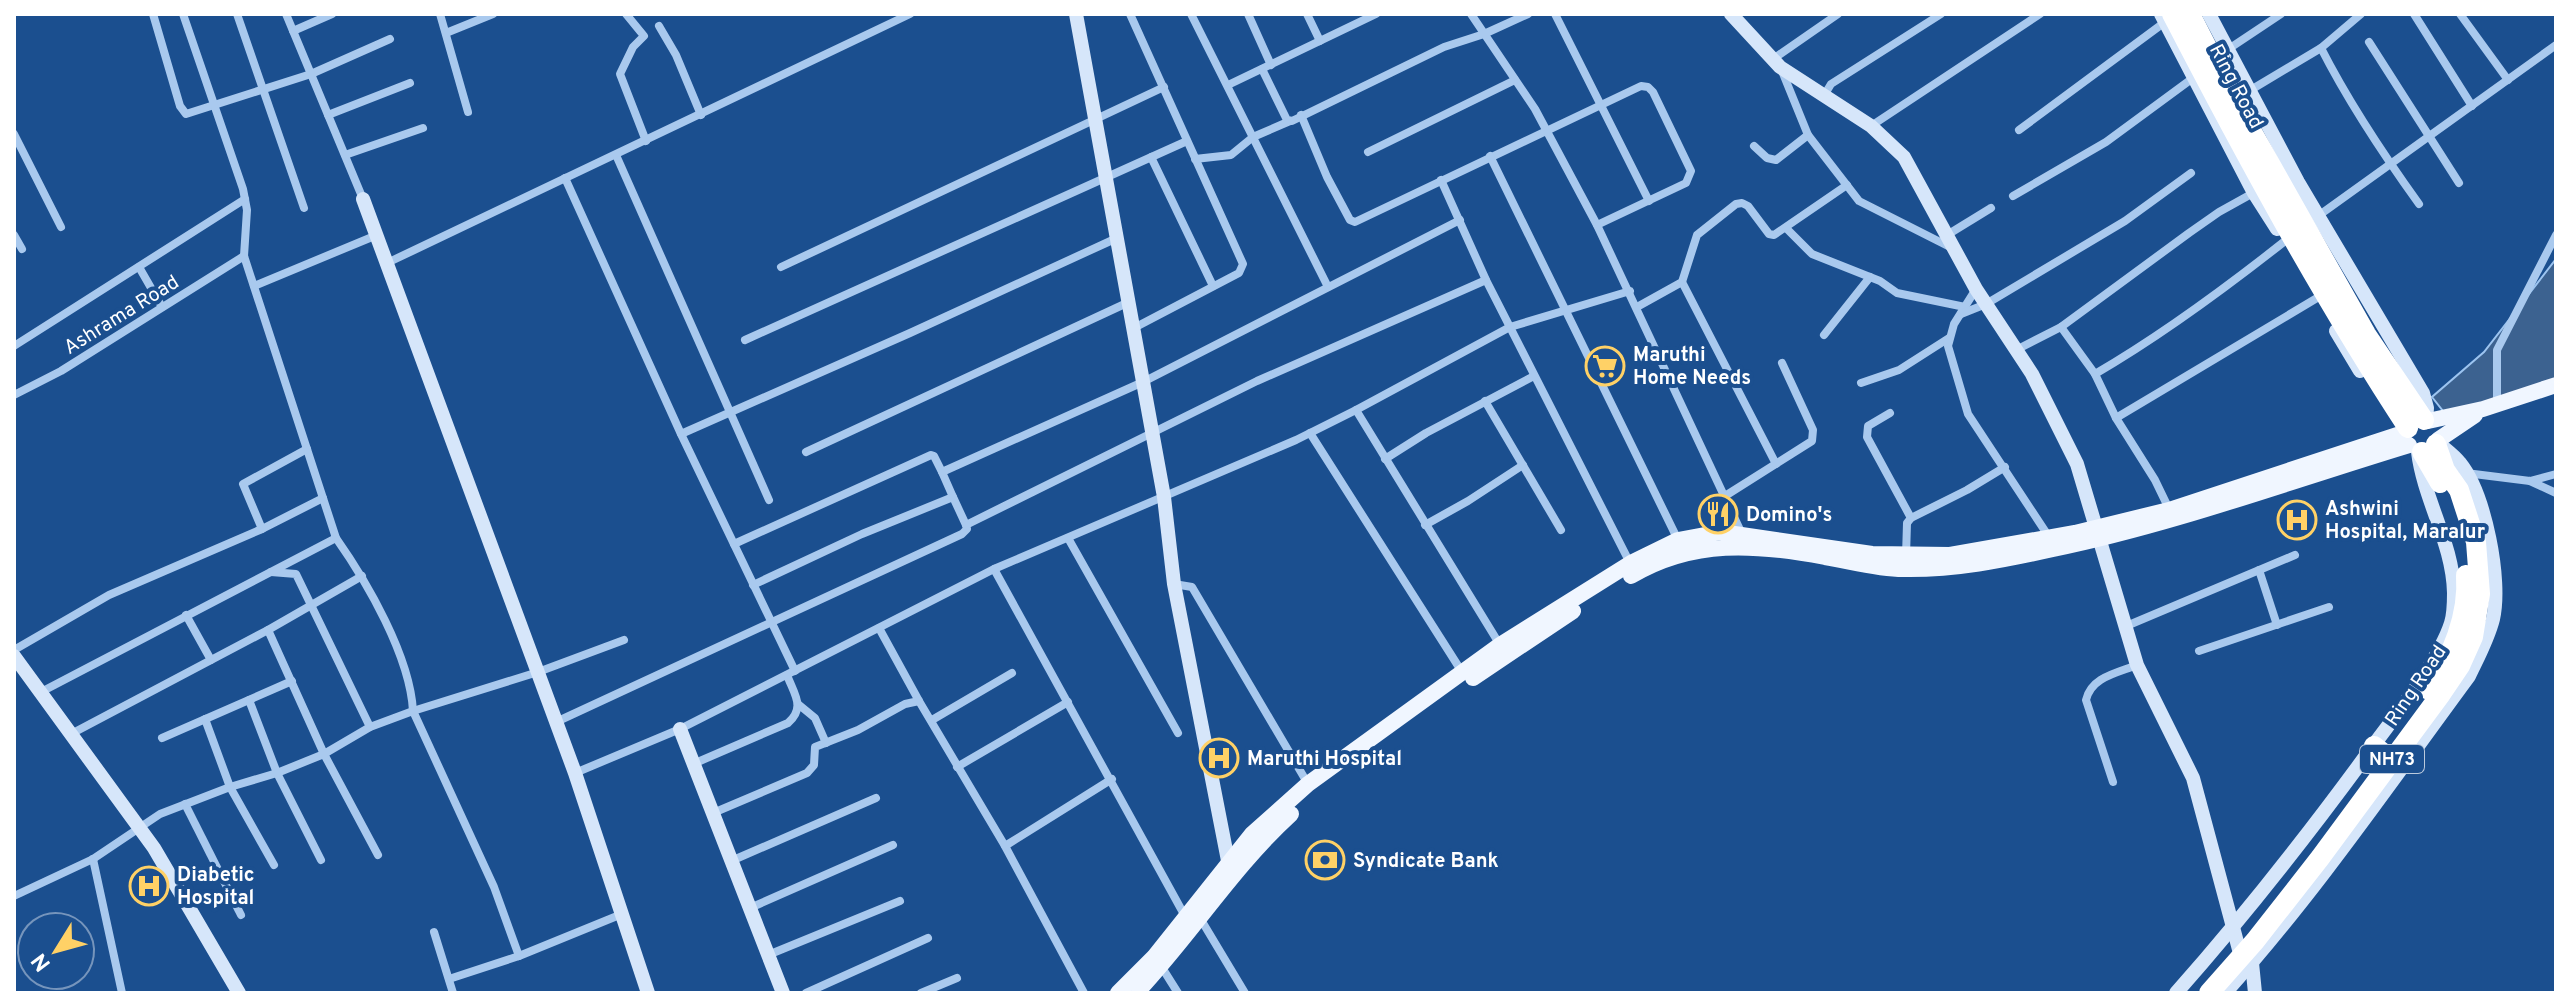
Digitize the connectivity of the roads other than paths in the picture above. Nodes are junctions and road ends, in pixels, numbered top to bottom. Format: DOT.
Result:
graph roads {
  1 [pos="153,14"];
  2 [pos="183,14"];
  3 [pos="237,14"];
  4 [pos="286,14"];
  5 [pos="332,14"];
  6 [pos="440,14"];
  7 [pos="493,14"];
  8 [pos="626,14"];
  9 [pos="910,14"];
  10 [pos="1076,14"];
  11 [pos="1130,14"];
  12 [pos="1191,14"];
  13 [pos="1248,14"];
  14 [pos="1307,14"];
  15 [pos="1376,14"];
  16 [pos="1471,14"];
  17 [pos="1528,14"];
  18 [pos="1555,14"];
  19 [pos="1838,14"];
  20 [pos="1941,14"];
  21 [pos="2040,14"];
  22 [pos="2209,14"];
  23 [pos="2281,14"];
  24 [pos="2361,14"];
  25 [pos="2414,14"];
  26 [pos="2460,14"];
  27 [pos="1737,16"];
  28 [pos="2173,16"];
  29 [pos="1360,18"];
  30 [pos="659,26"];
  31 [pos="293,31"];
  32 [pos="446,33"];
  33 [pos="1484,34"];
  34 [pos="390,39"];
  35 [pos="1320,41"];
  36 [pos="2369,42"];
  37 [pos="2556,45"];
  38 [pos="2321,48"];
  39 [pos="2227,50"];
  40 [pos="1777,63"];
  41 [pos="1266,67"];
  42 [pos="311,74"];
  43 [pos="2193,78"];
  44 [pos="1515,80"];
  45 [pos="2508,80"];
  46 [pos="410,83"];
  47 [pos="1228,85"];
  48 [pos="1164,87"];
  49 [pos="263,89"];
  50 [pos="2249,91"];
  51 [pos="1825,94"];
  52 [pos="214,106"];
  53 [pos="2214,106"];
  54 [pos="2472,106"];
  55 [pos="1602,107"];
  56 [pos="468,112"];
  57 [pos="328,115"];
  58 [pos="701,115"];
  59 [pos="1301,115"];
  60 [pos="1095,119"];
  61 [pos="1290,121"];
  62 [pos="2257,124"];
  63 [pos="1871,126"];
  64 [pos="423,128"];
  65 [pos="2019,130"];
  66 [pos="1547,133"];
  67 [pos="14,134"];
  68 [pos="1808,135"];
  69 [pos="1253,137"];
  70 [pos="2429,137"];
  71 [pos="646,141"];
  72 [pos="1187,141"];
  73 [pos="1754,146"];
  74 [pos="1368,152"];
  75 [pos="345,155"];
  76 [pos="616,155"];
  77 [pos="1490,156"];
  78 [pos="1151,157"];
  79 [pos="1195,159"];
  80 [pos="2391,166"];
  81 [pos="2191,173"];
  82 [pos="1106,177"];
  83 [pos="565,178"];
  84 [pos="1441,180"];
  85 [pos="2459,183"];
  86 [pos="1847,185"];
  87 [pos="2260,190"];
  88 [pos="2013,196"];
  89 [pos="245,199"];
  90 [pos="363,199"];
  91 [pos="1649,201"];
  92 [pos="2419,204"];
  93 [pos="304,208"];
  94 [pos="1991,208"];
  95 [pos="2318,216"];
  96 [pos="1460,220"];
  97 [pos="1597,225"];
  98 [pos="61,227"];
  99 [pos="1786,228"];
  100 [pos="14,235"];
  101 [pos="377,235"];
  102 [pos="2556,235"];
  103 [pos="1117,238"];
  104 [pos="2285,241"];
  105 [pos="1950,242"];
  106 [pos="22,249"];
  107 [pos="244,256"];
  108 [pos="387,263"];
  109 [pos="139,267"];
  110 [pos="781,267"];
  111 [pos="1870,277"];
  112 [pos="1486,280"];
  113 [pos="1682,282"];
  114 [pos="254,286"];
  115 [pos="1213,286"];
  116 [pos="1328,287"];
  117 [pos="1976,289"];
  118 [pos="1630,291"];
  119 [pos="2317,298"];
  120 [pos="1129,302"];
  121 [pos="1986,304"];
  122 [pos="162,307"];
  123 [pos="1637,307"];
  124 [pos="1567,309"];
  125 [pos="1962,311"];
  126 [pos="1510,327"];
  127 [pos="2061,327"];
  128 [pos="1132,329"];
  129 [pos="1824,335"];
  130 [pos="1949,338"];
  131 [pos="745,340"];
  132 [pos="14,346"];
  133 [pos="2016,350"];
  134 [pos="1782,363"];
  135 [pos="2095,374"];
  136 [pos="1534,376"];
  137 [pos="1143,382"];
  138 [pos="1861,383"];
  139 [pos="2556,385"];
  140 [pos="14,395"];
  141 [pos="1485,401"];
  142 [pos="2490,407"];
  143 [pos="1356,410"];
  144 [pos="729,413"];
  145 [pos="1890,413"];
  146 [pos="2116,418"];
  147 [pos="1153,433"];
  148 [pos="1310,433"];
  149 [pos="681,434"];
  150 [pos="2422,436"];
  151 [pos="307,449"];
  152 [pos="806,452"];
  153 [pos="1385,459"];
  154 [pos="1776,464"];
  155 [pos="1523,465"];
  156 [pos="2005,467"];
  157 [pos="2445,470"];
  158 [pos="942,472"];
  159 [pos="2467,473"];
  160 [pos="2556,474"];
  161 [pos="2530,481"];
  162 [pos="2556,493"];
  163 [pos="1725,496"];
  164 [pos="953,497"];
  165 [pos="1164,497"];
  166 [pos="323,498"];
  167 [pos="769,500"];
  168 [pos="2169,510"];
  169 [pos="1911,518"];
  170 [pos="966,525"];
  171 [pos="1425,525"];
  172 [pos="262,529"];
  173 [pos="1561,530"];
  174 [pos="2098,534"];
  175 [pos="1743,535"];
  176 [pos="2049,537"];
  177 [pos="336,538"];
  178 [pos="1068,538"];
  179 [pos="1678,540"];
  180 [pos="734,544"];
  181 [pos="2295,555"];
  182 [pos="1906,556"];
  183 [pos="1631,563"];
  184 [pos="994,569"];
  185 [pos="2486,569"];
  186 [pos="2259,570"];
  187 [pos="269,572"];
  188 [pos="362,576"];
  189 [pos="1174,584"];
  190 [pos="753,585"];
  191 [pos="310,605"];
  192 [pos="2329,607"];
  193 [pos="186,615"];
  194 [pos="771,621"];
  195 [pos="2277,625"];
  196 [pos="2124,627"];
  197 [pos="879,628"];
  198 [pos="268,630"];
  199 [pos="624,640"];
  200 [pos="1500,645"];
  201 [pos="14,650"];
  202 [pos="2199,651"];
  203 [pos="14,656"];
  204 [pos="211,660"];
  205 [pos="2137,665"];
  206 [pos="538,672"];
  207 [pos="791,673"];
  208 [pos="1012,673"];
  209 [pos="1462,673"];
  210 [pos="292,681"];
  211 [pos="41,692"];
  212 [pos="249,700"];
  213 [pos="919,701"];
  214 [pos="1068,702"];
  215 [pos="798,704"];
  216 [pos="413,711"];
  217 [pos="205,719"];
  218 [pos="932,720"];
  219 [pos="556,722"];
  220 [pos="370,727"];
  221 [pos="680,729"];
  222 [pos="1178,733"];
  223 [pos="71,734"];
  224 [pos="162,738"];
  225 [pos="826,743"];
  226 [pos="324,754"];
  227 [pos="693,764"];
  228 [pos="957,767"];
  229 [pos="277,773"];
  230 [pos="575,773"];
  231 [pos="1112,779"];
  232 [pos="2113,782"];
  233 [pos="1308,784"];
  234 [pos="230,787"];
  235 [pos="876,798"];
  236 [pos="185,804"];
  237 [pos="713,813"];
  238 [pos="139,829"];
  239 [pos="893,845"];
  240 [pos="1005,846"];
  241 [pos="378,855"];
  242 [pos="93,859"];
  243 [pos="321,860"];
  244 [pos="731,861"];
  245 [pos="274,865"];
  246 [pos="1230,872"];
  247 [pos="14,896"];
  248 [pos="900,901"];
  249 [pos="750,908"];
  250 [pos="622,914"];
  251 [pos="241,915"];
  252 [pos="1194,915"];
  253 [pos="434,932"];
  254 [pos="928,938"];
  255 [pos="2242,948"];
  256 [pos="768,955"];
  257 [pos="519,956"];
  258 [pos="1161,966"];
  259 [pos="957,978"];
  260 [pos="449,979"];
  261 [pos="122,993"];
  262 [pos="239,993"];
  263 [pos="453,993"];
  264 [pos="648,993"];
  265 [pos="783,993"];
  266 [pos="806,993"];
  267 [pos="921,993"];
  268 [pos="1084,993"];
  269 [pos="1118,993"];
  270 [pos="1135,993"];
  271 [pos="1178,993"];
  272 [pos="1245,993"];
  273 [pos="2176,993"];
  274 [pos="2196,993"];
  275 [pos="2209,993"];
  276 [pos="2225,993"];
  277 [pos="2255,993"];
  1 -- 52 [label="street"];
  2 -- 52 [label="street"];
  3 -- 49 [label="street"];
  4 -- 31 [label="street"];
  5 -- 31 [label="street"];
  6 -- 32 [label="street"];
  7 -- 32 [label="street"];
  8 -- 71 [label="street"];
  9 -- 58 [label="street"];
  10 -- 60 [label="street"];
  11 -- 48 [label="street"];
  12 -- 47 [label="street"];
  13 -- 41 [label="street"];
  14 -- 35 [label="street"];
  15 -- 29 [label="street"];
  16 -- 33 [label="street"];
  17 -- 33 [label="street"];
  18 -- 55 [label="street"];
  19 -- 40 [label="street"];
  20 -- 51 [label="street"];
  21 -- 63 [label="street"];
  22 -- 39 [label="street"];
  23 -- 39 [label="street"];
  24 -- 38 [label="street"];
  25 -- 54 [label="street"];
  26 -- 45 [label="street"];
  27 -- 40 [label="street"];
  28 -- 43 [label="street"];
  28 -- 53 [label="highway, Ring Road / NH73"];
  28 -- 62 [label="highway, Ring Road / NH73"];
  28 -- 65 [label="street"];
  29 -- 35 [label="street"];
  30 -- 58 [label="street"];
  31 -- 42 [label="street"];
  32 -- 56 [label="street"];
  33 -- 44 [label="street"];
  33 -- 59 [label="street"];
  34 -- 42 [label="street"];
  35 -- 41 [label="street"];
  36 -- 70 [label="street"];
  37 -- 45 [label="street"];
  38 -- 50 [label="street"];
  38 -- 80 [label="street"];
  39 -- 50 [label="street"];
  40 -- 51 [label="street"];
  40 -- 68 [label="street"];
  41 -- 47 [label="street"];
  41 -- 61 [label="street"];
  42 -- 49 [label="street"];
  42 -- 57 [label="street"];
  43 -- 53 [label="street"];
  43 -- 88 [label="street"];
  44 -- 66 [label="street"];
  44 -- 74 [label="street"];
  45 -- 54 [label="street"];
  46 -- 57 [label="street"];
  47 -- 69 [label="street"];
  48 -- 60 [label="street"];
  48 -- 72 [label="street"];
  49 -- 52 [label="street"];
  49 -- 93 [label="street"];
  50 -- 62 [label="street"];
  51 -- 63 [label="street"];
  52 -- 89 [label="street"];
  53 -- 87 [label="highway, Ring Road / NH73"];
  54 -- 70 [label="street"];
  55 -- 66 [label="street"];
  55 -- 91 [label="street"];
  55 -- 91 [label="street"];
  57 -- 75 [label="street"];
  58 -- 71 [label="street"];
  59 -- 61 [label="street"];
  59 -- 84 [label="street"];
  60 -- 82 [label="street"];
  60 -- 110 [label="street"];
  61 -- 69 [label="street"];
  62 -- 95 [label="street"];
  62 -- 150 [label="highway, Ring Road / NH73"];
  63 -- 105 [label="street"];
  64 -- 75 [label="street"];
  66 -- 77 [label="street"];
  66 -- 97 [label="street"];
  67 -- 98 [label="street"];
  68 -- 73 [label="street"];
  68 -- 86 [label="street"];
  69 -- 79 [label="street"];
  69 -- 116 [label="street"];
  70 -- 80 [label="street"];
  70 -- 85 [label="street"];
  71 -- 76 [label="street"];
  72 -- 78 [label="street"];
  72 -- 79 [label="street"];
  75 -- 90 [label="street"];
  76 -- 83 [label="street"];
  76 -- 144 [label="street"];
  77 -- 84 [label="street"];
  77 -- 124 [label="street"];
  78 -- 82 [label="street"];
  78 -- 115 [label="street"];
  79 -- 115 [label="street"];
  80 -- 92 [label="street"];
  80 -- 95 [label="street"];
  81 -- 121 [label="street"];
  82 -- 103 [label="street"];
  82 -- 131 [label="street"];
  83 -- 108 [label="street"];
  83 -- 149 [label="street"];
  84 -- 96 [label="street"];
  86 -- 99 [label="street"];
  86 -- 105 [label="street"];
  87 -- 104 [label="street"];
  87 -- 127 [label="street"];
  87 -- 150 [label="highway, Ring Road / NH73"];
  89 -- 107 [label="street"];
  89 -- 109 [label="street"];
  90 -- 101 [label="street"];
  91 -- 97 [label="street"];
  94 -- 105 [label="street"];
  95 -- 150 [label="street"];
  96 -- 112 [label="street"];
  96 -- 116 [label="street"];
  97 -- 118 [label="street"];
  99 -- 111 [label="street"];
  99 -- 113 [label="street"];
  100 -- 106 [label="street"];
  101 -- 108 [label="street"];
  101 -- 114 [label="street"];
  102 -- 142 [label="street"];
  103 -- 120 [label="street"];
  103 -- 144 [label="street"];
  104 -- 119 [label="street"];
  104 -- 135 [label="street"];
  105 -- 117 [label="street"];
  107 -- 114 [label="street"];
  107 -- 122 [label="street, Ashrama Road"];
  108 -- 206 [label="street"];
  109 -- 122 [label="street"];
  109 -- 132 [label="street"];
  111 -- 125 [label="street"];
  111 -- 129 [label="street"];
  112 -- 126 [label="street"];
  112 -- 147 [label="street"];
  113 -- 123 [label="street"];
  113 -- 154 [label="street"];
  114 -- 151 [label="street"];
  115 -- 128 [label="street"];
  116 -- 137 [label="street"];
  117 -- 121 [label="street"];
  117 -- 125 [label="street"];
  118 -- 123 [label="street"];
  118 -- 124 [label="street"];
  119 -- 146 [label="street"];
  119 -- 150 [label="street"];
  120 -- 128 [label="street"];
  120 -- 152 [label="street"];
  121 -- 125 [label="street"];
  121 -- 133 [label="street"];
  122 -- 140 [label="street, Ashrama Road"];
  123 -- 163 [label="street"];
  124 -- 126 [label="street"];
  124 -- 179 [label="street"];
  125 -- 130 [label="street"];
  126 -- 136 [label="street"];
  126 -- 143 [label="street"];
  127 -- 133 [label="street"];
  127 -- 135 [label="street"];
  128 -- 137 [label="street"];
  130 -- 138 [label="street"];
  130 -- 156 [label="street"];
  133 -- 174 [label="street"];
  134 -- 154 [label="street"];
  135 -- 146 [label="street"];
  136 -- 141 [label="street"];
  136 -- 183 [label="street"];
  137 -- 147 [label="street"];
  137 -- 158 [label="street"];
  139 -- 142 [label="main road"];
  141 -- 153 [label="street"];
  141 -- 155 [label="street"];
  142 -- 150 [label="main road"];
  143 -- 148 [label="street"];
  143 -- 153 [label="street"];
  144 -- 149 [label="street"];
  144 -- 167 [label="street"];
  145 -- 169 [label="street"];
  146 -- 168 [label="street"];
  147 -- 165 [label="street"];
  147 -- 170 [label="street"];
  148 -- 165 [label="street"];
  148 -- 209 [label="street"];
  149 -- 180 [label="street"];
  150 -- 157 [label="highway, Ring Road / NH73"];
  150 -- 159 [label="street"];
  150 -- 168 [label="main road"];
  150 -- 174 [label="main road"];
  150 -- 255 [label="highway, Ring Road / NH73"];
  151 -- 166 [label="street"];
  151 -- 172 [label="street"];
  153 -- 171 [label="street"];
  154 -- 163 [label="street"];
  155 -- 171 [label="street"];
  155 -- 173 [label="street"];
  156 -- 169 [label="street"];
  156 -- 176 [label="street"];
  157 -- 159 [label="street"];
  157 -- 185 [label="highway, Ring Road / NH73"];
  158 -- 164 [label="street"];
  158 -- 180 [label="street"];
  159 -- 161 [label="street"];
  159 -- 185 [label="street"];
  160 -- 161 [label="street"];
  161 -- 162 [label="street"];
  163 -- 175 [label="street"];
  164 -- 170 [label="street"];
  164 -- 190 [label="street"];
  165 -- 178 [label="street"];
  165 -- 189 [label="street"];
  166 -- 172 [label="street"];
  166 -- 177 [label="street"];
  168 -- 174 [label="main road"];
  169 -- 182 [label="street"];
  170 -- 194 [label="street"];
  171 -- 200 [label="street"];
  172 -- 201 [label="street"];
  174 -- 176 [label="main road"];
  174 -- 196 [label="street"];
  174 -- 246 [label="main road"];
  175 -- 179 [label="main road"];
  175 -- 182 [label="main road"];
  176 -- 182 [label="main road"];
  177 -- 187 [label="street"];
  177 -- 188 [label="street"];
  178 -- 184 [label="street"];
  178 -- 222 [label="street"];
  179 -- 183 [label="main road"];
  180 -- 190 [label="street"];
  181 -- 186 [label="street"];
  183 -- 200 [label="main road"];
  184 -- 197 [label="street"];
  184 -- 214 [label="street"];
  185 -- 255 [label="highway, Ring Road / NH73"];
  186 -- 195 [label="street"];
  186 -- 196 [label="street"];
  187 -- 191 [label="street"];
  187 -- 193 [label="street"];
  188 -- 191 [label="street"];
  188 -- 216 [label="street"];
  189 -- 233 [label="street"];
  189 -- 246 [label="street"];
  190 -- 194 [label="street"];
  191 -- 198 [label="street"];
  191 -- 220 [label="street"];
  192 -- 195 [label="street"];
  193 -- 204 [label="street"];
  193 -- 211 [label="street"];
  194 -- 207 [label="street"];
  194 -- 219 [label="street"];
  195 -- 202 [label="street"];
  196 -- 205 [label="street"];
  197 -- 207 [label="street"];
  197 -- 213 [label="street"];
  198 -- 204 [label="street"];
  198 -- 210 [label="street"];
  199 -- 206 [label="street"];
  200 -- 209 [label="main road"];
  203 -- 211 [label="street"];
  204 -- 223 [label="street"];
  205 -- 232 [label="street"];
  205 -- 255 [label="street"];
  206 -- 216 [label="street"];
  206 -- 219 [label="street"];
  207 -- 215 [label="street"];
  207 -- 221 [label="street"];
  208 -- 218 [label="street"];
  209 -- 233 [label="main road"];
  210 -- 212 [label="street"];
  210 -- 226 [label="street"];
  211 -- 223 [label="street"];
  212 -- 217 [label="street"];
  212 -- 229 [label="street"];
  213 -- 218 [label="street"];
  213 -- 225 [label="street"];
  214 -- 228 [label="street"];
  214 -- 231 [label="street"];
  215 -- 225 [label="street"];
  215 -- 227 [label="street"];
  216 -- 220 [label="street"];
  216 -- 257 [label="street"];
  217 -- 224 [label="street"];
  217 -- 234 [label="street"];
  218 -- 228 [label="street"];
  219 -- 230 [label="street"];
  220 -- 226 [label="street"];
  221 -- 227 [label="street"];
  221 -- 230 [label="street"];
  223 -- 238 [label="street"];
  225 -- 237 [label="street"];
  226 -- 229 [label="street"];
  226 -- 241 [label="street"];
  227 -- 237 [label="street"];
  228 -- 240 [label="street"];
  229 -- 234 [label="street"];
  229 -- 243 [label="street"];
  230 -- 250 [label="street"];
  231 -- 240 [label="street"];
  231 -- 252 [label="street"];
  233 -- 246 [label="main road"];
  234 -- 236 [label="street"];
  234 -- 245 [label="street"];
  235 -- 244 [label="street"];
  236 -- 238 [label="street"];
  236 -- 251 [label="street"];
  237 -- 244 [label="street"];
  238 -- 242 [label="street"];
  238 -- 262 [label="street"];
  239 -- 249 [label="street"];
  240 -- 268 [label="street"];
  242 -- 247 [label="street"];
  242 -- 261 [label="street"];
  244 -- 249 [label="street"];
  246 -- 252 [label="main road"];
  248 -- 256 [label="street"];
  249 -- 256 [label="street"];
  250 -- 257 [label="street"];
  250 -- 264 [label="street"];
  252 -- 258 [label="main road"];
  252 -- 269 [label="main road"];
  252 -- 272 [label="street"];
  253 -- 260 [label="street"];
  254 -- 266 [label="street"];
  255 -- 273 [label="street"];
  255 -- 274 [label="highway, Ring Road / NH73"];
  255 -- 275 [label="highway, Ring Road / NH73"];
  255 -- 276 [label="street"];
  255 -- 277 [label="street"];
  256 -- 265 [label="street"];
  257 -- 260 [label="street"];
  258 -- 270 [label="main road"];
  258 -- 271 [label="street"];
  259 -- 267 [label="street"];
  260 -- 263 [label="street"];
}
